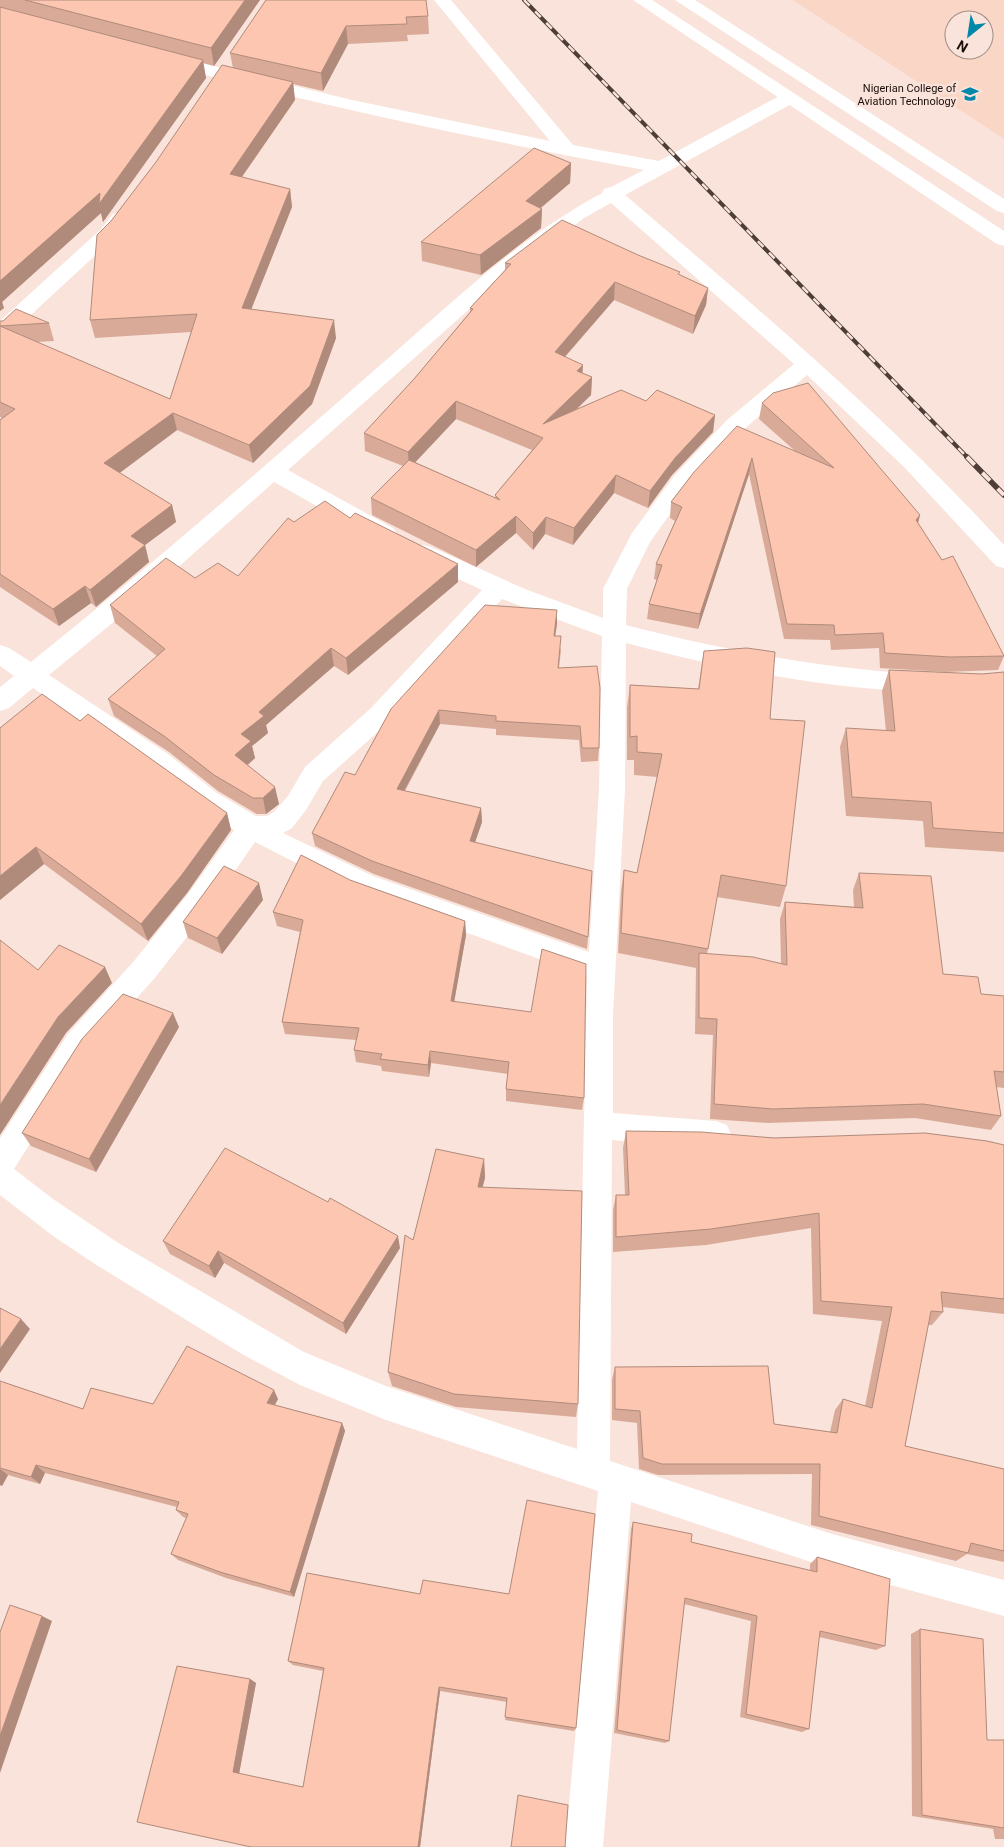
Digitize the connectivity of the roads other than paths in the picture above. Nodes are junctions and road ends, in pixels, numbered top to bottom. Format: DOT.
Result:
graph roads {
  1 [pos="442,0"];
  2 [pos="641,0"];
  3 [pos="683,0"];
  4 [pos="156,57"];
  5 [pos="232,58"];
  6 [pos="215,82"];
  7 [pos="789,98"];
  8 [pos="567,150"];
  9 [pos="660,167"];
  10 [pos="612,194"];
  11 [pos="129,204"];
  12 [pos="1004,207"];
  13 [pos="1004,240"];
  14 [pos="0,332"];
  15 [pos="807,364"];
  16 [pos="273,472"];
  17 [pos="1004,560"];
  18 [pos="498,588"];
  19 [pos="613,630"];
  20 [pos="0,654"];
  21 [pos="33,675"];
  22 [pos="946,683"];
  23 [pos="0,701"];
  24 [pos="251,827"];
  25 [pos="602,969"];
  26 [pos="597,1125"];
  27 [pos="739,1137"];
  28 [pos="0,1164"];
  29 [pos="0,1176"];
  30 [pos="604,1476"];
  31 [pos="1002,1604"];
  32 [pos="584,1847"];
  1 -- 8 [label="main road"];
  2 -- 7 [label="main road"];
  3 -- 12 [label="main road"];
  4 -- 6 [label="main road"];
  5 -- 6 [label="main road"];
  6 -- 8 [label="main road"];
  7 -- 9 [label="main road"];
  7 -- 13 [label="main road"];
  8 -- 9 [label="main road"];
  9 -- 10 [label="main road"];
  10 -- 15 [label="main road"];
  10 -- 16 [label="main road"];
  11 -- 14 [label="main road"];
  15 -- 17 [label="main road"];
  15 -- 19 [label="main road"];
  16 -- 18 [label="main road"];
  16 -- 21 [label="main road"];
  18 -- 19 [label="main road"];
  18 -- 24 [label="main road"];
  19 -- 22 [label="main road"];
  19 -- 25 [label="main road"];
  20 -- 21 [label="main road"];
  21 -- 23 [label="main road"];
  21 -- 24 [label="main road"];
  24 -- 25 [label="main road"];
  24 -- 28 [label="main road"];
  25 -- 26 [label="main road"];
  26 -- 27 [label="main road"];
  26 -- 30 [label="main road"];
  29 -- 30 [label="main road"];
  30 -- 31 [label="main road"];
  30 -- 32 [label="main road"];
}
